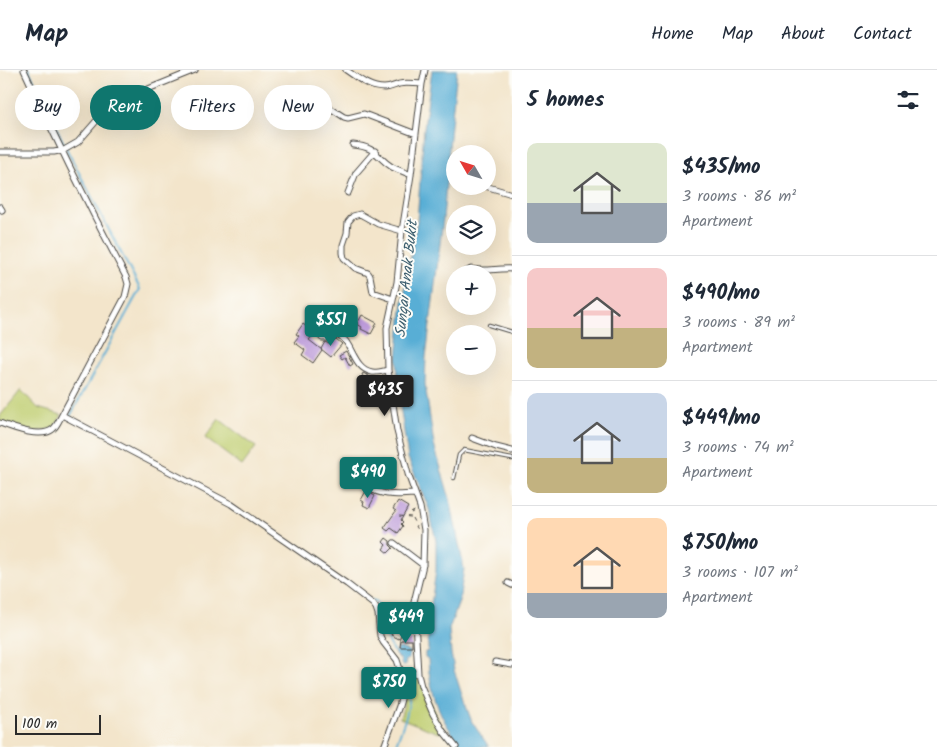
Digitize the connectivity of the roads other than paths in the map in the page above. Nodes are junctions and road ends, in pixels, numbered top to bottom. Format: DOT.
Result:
graph roads {
  1 [pos="24,70"];
  2 [pos="194,70"];
  3 [pos="346,70"];
  4 [pos="425,70"];
  5 [pos="422,84"];
  6 [pos="332,109"];
  7 [pos="416,134"];
  8 [pos="353,145"];
  9 [pos="65,150"];
  10 [pos="375,151"];
  11 [pos="0,152"];
  12 [pos="411,175"];
  13 [pos="496,189"];
  14 [pos="348,193"];
  15 [pos="512,194"];
  16 [pos="402,231"];
  17 [pos="512,269"];
  18 [pos="496,270"];
  19 [pos="393,299"];
  20 [pos="496,327"];
  21 [pos="315,328"];
  22 [pos="512,332"];
  23 [pos="388,370"];
  24 [pos="62,415"];
  25 [pos="0,423"];
  26 [pos="472,438"];
  27 [pos="512,451"];
  28 [pos="512,459"];
  29 [pos="454,478"];
  30 [pos="372,490"];
  31 [pos="415,494"];
  32 [pos="394,543"];
  33 [pos="422,565"];
  34 [pos="495,662"];
  35 [pos="512,665"];
  36 [pos="401,672"];
  37 [pos="418,674"];
  38 [pos="384,747"];
  39 [pos="456,747"];
  1 -- 9 [label="street"];
  2 -- 9 [label="street"];
  3 -- 5 [label="street"];
  4 -- 5 [label="street"];
  5 -- 7 [label="street"];
  6 -- 7 [label="street"];
  7 -- 12 [label="street"];
  8 -- 10 [label="street"];
  9 -- 11 [label="street"];
  9 -- 24 [label="street"];
  10 -- 12 [label="street"];
  10 -- 14 [label="street"];
  12 -- 16 [label="street"];
  13 -- 15 [label="street"];
  16 -- 19 [label="street"];
  16 -- 19 [label="street"];
  17 -- 18 [label="street"];
  19 -- 23 [label="street"];
  20 -- 22 [label="lane"];
  21 -- 23 [label="street"];
  23 -- 31 [label="street"];
  24 -- 25 [label="street"];
  24 -- 36 [label="street"];
  26 -- 27 [label="street"];
  28 -- 29 [label="lane"];
  30 -- 31 [label="street"];
  31 -- 33 [label="street"];
  32 -- 33 [label="street"];
  33 -- 37 [label="street"];
  34 -- 35 [label="street"];
  36 -- 37 [label="street"];
  36 -- 38 [label="street"];
  37 -- 39 [label="street"];
}
